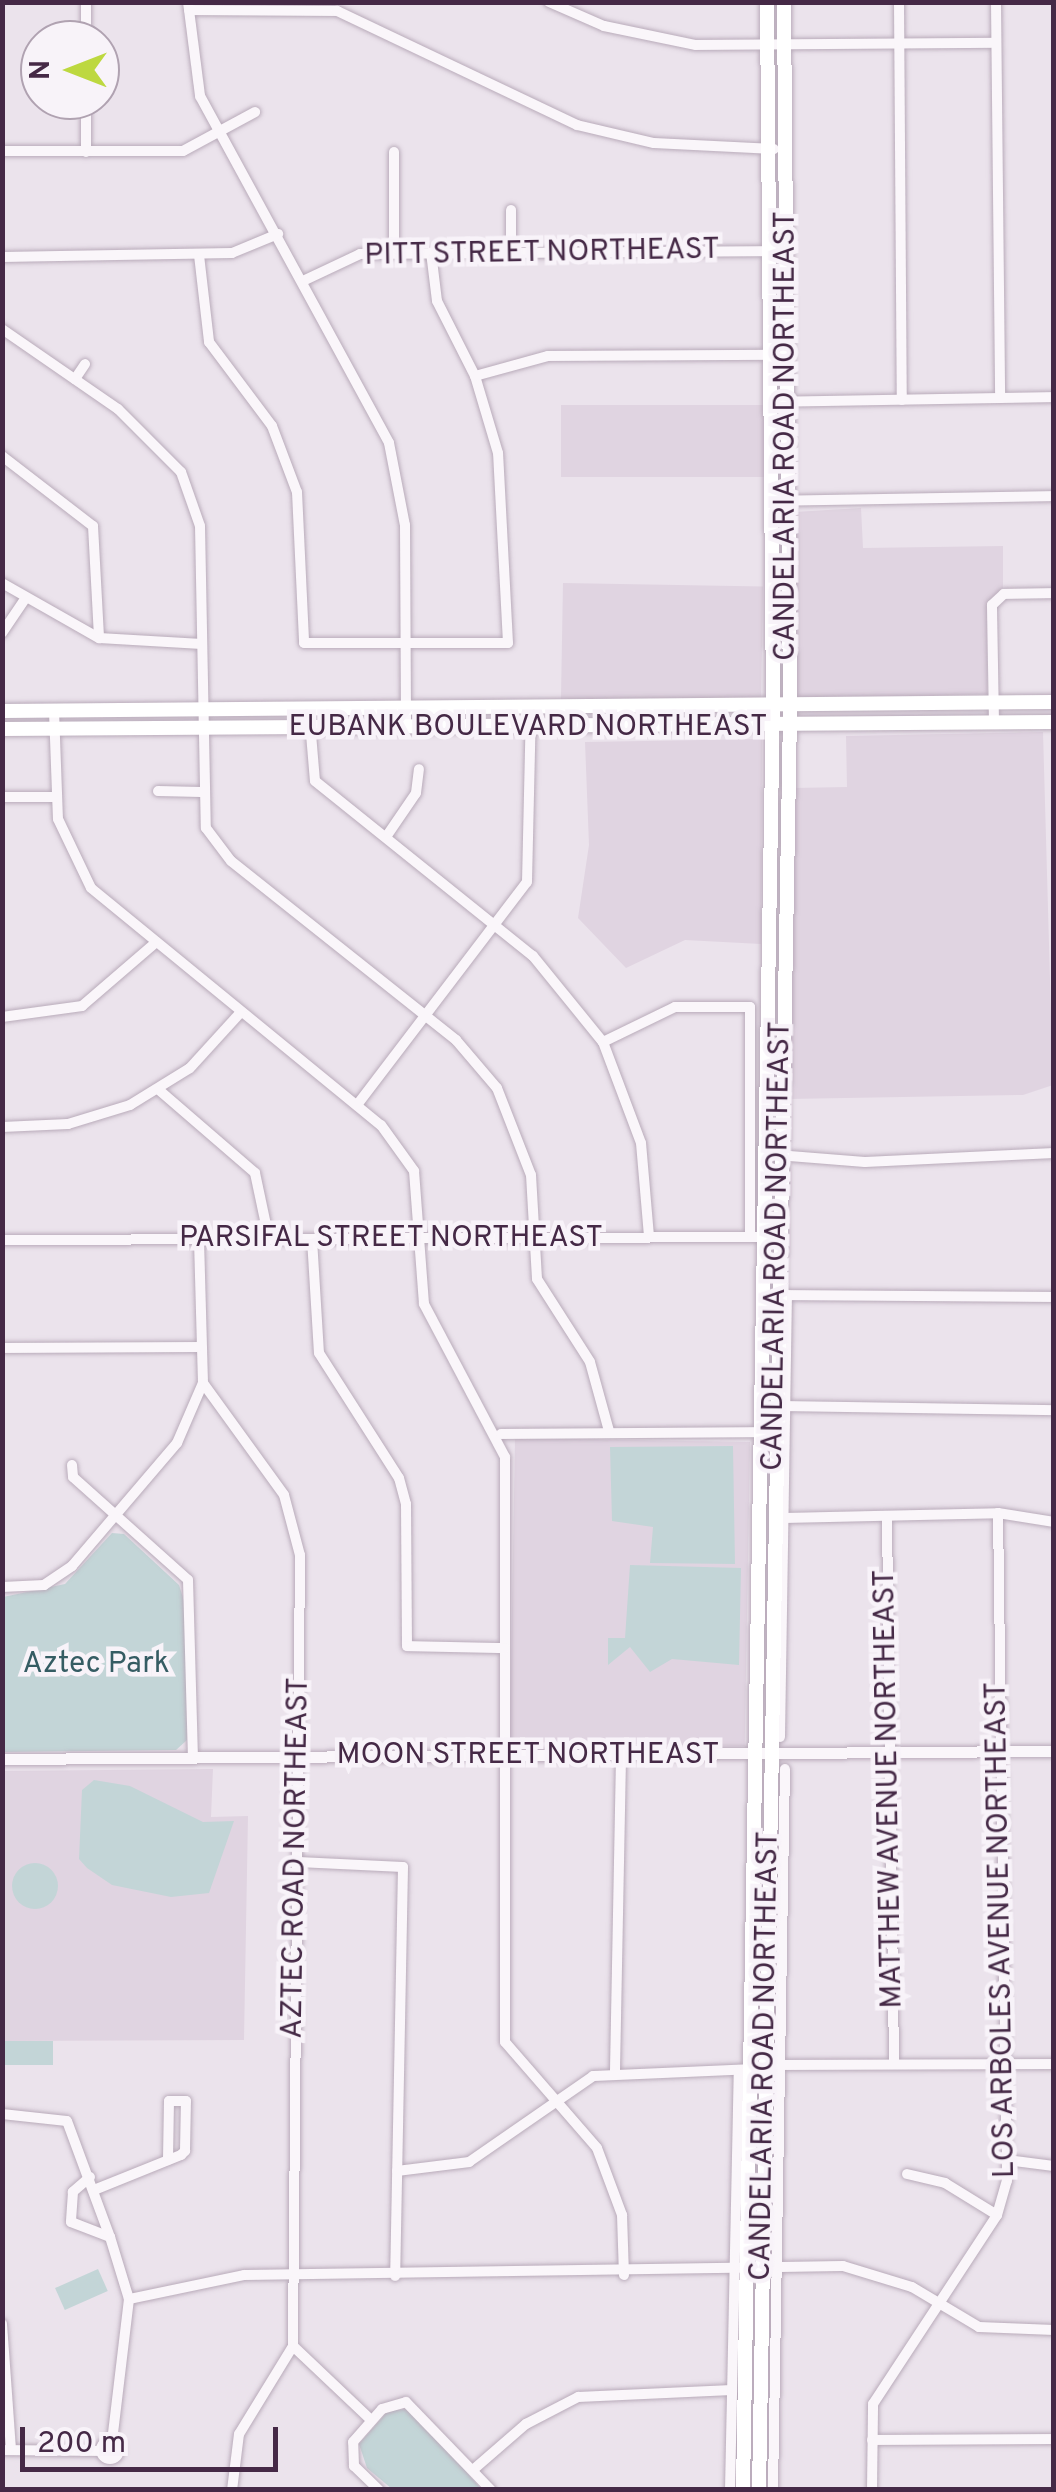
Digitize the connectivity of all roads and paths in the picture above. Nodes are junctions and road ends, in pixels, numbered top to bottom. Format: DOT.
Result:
graph roads {
  1 [pos="549,2"];
  2 [pos="767,2"];
  3 [pos="784,2"];
  4 [pos="899,2"];
  5 [pos="996,2"];
  6 [pos="188,6"];
  7 [pos="900,43"];
  8 [pos="996,43"];
  9 [pos="784,44"];
  10 [pos="768,47"];
  11 [pos="255,112"];
  12 [pos="86,120"];
  13 [pos="218,134"];
  14 [pos="786,148"];
  15 [pos="769,149"];
  16 [pos="2,151"];
  17 [pos="86,152"];
  18 [pos="394,152"];
  19 [pos="511,210"];
  20 [pos="278,234"];
  21 [pos="430,252"];
  22 [pos="511,252"];
  23 [pos="769,252"];
  24 [pos="786,252"];
  25 [pos="394,254"];
  26 [pos="199,255"];
  27 [pos="2,257"];
  28 [pos="304,280"];
  29 [pos="2,328"];
  30 [pos="770,354"];
  31 [pos="787,354"];
  32 [pos="85,364"];
  33 [pos="475,376"];
  34 [pos="75,379"];
  35 [pos="1054,397"];
  36 [pos="1000,398"];
  37 [pos="902,400"];
  38 [pos="770,402"];
  39 [pos="787,402"];
  40 [pos="2,456"];
  41 [pos="1054,496"];
  42 [pos="771,501"];
  43 [pos="788,501"];
  44 [pos="2,583"];
  45 [pos="1054,593"];
  46 [pos="25,600"];
  47 [pos="2,633"];
  48 [pos="99,638"];
  49 [pos="406,643"];
  50 [pos="202,644"];
  51 [pos="1054,702"];
  52 [pos="994,703"];
  53 [pos="790,706"];
  54 [pos="773,707"];
  55 [pos="406,708"];
  56 [pos="531,709"];
  57 [pos="202,710"];
  58 [pos="308,710"];
  59 [pos="2,711"];
  60 [pos="54,711"];
  61 [pos="994,722"];
  62 [pos="1054,722"];
  63 [pos="772,726"];
  64 [pos="789,727"];
  65 [pos="54,728"];
  66 [pos="531,728"];
  67 [pos="2,729"];
  68 [pos="308,729"];
  69 [pos="406,729"];
  70 [pos="202,730"];
  71 [pos="419,769"];
  72 [pos="158,791"];
  73 [pos="201,792"];
  74 [pos="2,797"];
  75 [pos="54,797"];
  76 [pos="386,836"];
  77 [pos="498,928"];
  78 [pos="154,944"];
  79 [pos="242,1012"];
  80 [pos="2,1017"];
  81 [pos="428,1018"];
  82 [pos="603,1042"];
  83 [pos="160,1090"];
  84 [pos="357,1105"];
  85 [pos="2,1127"];
  86 [pos="1054,1153"];
  87 [pos="773,1156"];
  88 [pos="649,1237"];
  89 [pos="764,1237"];
  90 [pos="421,1238"];
  91 [pos="534,1238"];
  92 [pos="269,1239"];
  93 [pos="312,1239"];
  94 [pos="2,1240"];
  95 [pos="199,1240"];
  96 [pos="782,1295"];
  97 [pos="760,1296"];
  98 [pos="1054,1297"];
  99 [pos="197,1347"];
  100 [pos="2,1348"];
  101 [pos="203,1384"];
  102 [pos="786,1406"];
  103 [pos="1054,1410"];
  104 [pos="609,1431"];
  105 [pos="758,1432"];
  106 [pos="774,1432"];
  107 [pos="501,1434"];
  108 [pos="72,1465"];
  109 [pos="998,1512"];
  110 [pos="116,1516"];
  111 [pos="887,1516"];
  112 [pos="784,1518"];
  113 [pos="1054,1522"];
  114 [pos="2,1587"];
  115 [pos="506,1648"];
  116 [pos="780,1736"];
  117 [pos="1000,1752"];
  118 [pos="1054,1752"];
  119 [pos="892,1754"];
  120 [pos="752,1755"];
  121 [pos="768,1755"];
  122 [pos="621,1756"];
  123 [pos="506,1757"];
  124 [pos="193,1758"];
  125 [pos="300,1758"];
  126 [pos="2,1759"];
  127 [pos="785,1769"];
  128 [pos="298,1862"];
  129 [pos="1006,2062"];
  130 [pos="894,2063"];
  131 [pos="1054,2064"];
  132 [pos="774,2066"];
  133 [pos="615,2070"];
  134 [pos="744,2071"];
  135 [pos="555,2100"];
  136 [pos="2,2114"];
  137 [pos="168,2160"];
  138 [pos="1008,2160"];
  139 [pos="1054,2166"];
  140 [pos="397,2171"];
  141 [pos="907,2174"];
  142 [pos="90,2177"];
  143 [pos="94,2190"];
  144 [pos="997,2215"];
  145 [pos="110,2237"];
  146 [pos="770,2268"];
  147 [pos="740,2273"];
  148 [pos="624,2275"];
  149 [pos="395,2276"];
  150 [pos="291,2278"];
  151 [pos="129,2299"];
  152 [pos="937,2303"];
  153 [pos="2,2324"];
  154 [pos="1054,2330"];
  155 [pos="293,2346"];
  156 [pos="732,2390"];
  157 [pos="370,2419"];
  158 [pos="1054,2439"];
  159 [pos="872,2440"];
  160 [pos="6,2450"];
  161 [pos="474,2469"];
  162 [pos="232,2490"];
  163 [pos="379,2490"];
  164 [pos="491,2490"];
  165 [pos="730,2490"];
  166 [pos="743,2490"];
  167 [pos="760,2490"];
  168 [pos="773,2490"];
  169 [pos="872,2490"];
  1 -- 10 [label="street"];
  2 -- 10 [label="main road, CANDELARIA ROAD NORTHEAST"];
  3 -- 9 [label="main road, CANDELARIA ROAD NORTHEAST"];
  4 -- 7 [label="street"];
  5 -- 8 [label="street"];
  6 -- 13 [label="street"];
  6 -- 15 [label="street"];
  7 -- 8 [label="street"];
  7 -- 9 [label="street"];
  7 -- 37 [label="street"];
  8 -- 36 [label="street"];
  9 -- 10 [label="street"];
  9 -- 14 [label="main road, CANDELARIA ROAD NORTHEAST"];
  10 -- 15 [label="main road, CANDELARIA ROAD NORTHEAST"];
  11 -- 13 [label="street"];
  12 -- 17 [label="street"];
  13 -- 17 [label="street"];
  13 -- 20 [label="street"];
  14 -- 15 [label="street"];
  14 -- 24 [label="main road, CANDELARIA ROAD NORTHEAST"];
  15 -- 23 [label="main road, CANDELARIA ROAD NORTHEAST"];
  16 -- 17 [label="street"];
  18 -- 25 [label="street"];
  19 -- 22 [label="street"];
  20 -- 26 [label="street"];
  20 -- 28 [label="street"];
  21 -- 22 [label="street, PITT STREET NORTHEAST"];
  21 -- 25 [label="street, PITT STREET NORTHEAST"];
  21 -- 33 [label="street"];
  22 -- 23 [label="street, PITT STREET NORTHEAST"];
  23 -- 24 [label="street, PITT STREET NORTHEAST"];
  23 -- 30 [label="main road, CANDELARIA ROAD NORTHEAST"];
  24 -- 31 [label="main road, CANDELARIA ROAD NORTHEAST"];
  25 -- 28 [label="street, PITT STREET NORTHEAST"];
  26 -- 27 [label="street"];
  26 -- 49 [label="street"];
  28 -- 49 [label="street"];
  29 -- 34 [label="street"];
  30 -- 31 [label="street"];
  30 -- 33 [label="street"];
  30 -- 38 [label="main road, CANDELARIA ROAD NORTHEAST"];
  31 -- 39 [label="main road, CANDELARIA ROAD NORTHEAST"];
  32 -- 34 [label="street"];
  33 -- 49 [label="street"];
  34 -- 50 [label="street"];
  35 -- 36 [label="street"];
  36 -- 37 [label="street"];
  37 -- 39 [label="street"];
  38 -- 39 [label="street"];
  38 -- 42 [label="main road, CANDELARIA ROAD NORTHEAST"];
  39 -- 43 [label="main road, CANDELARIA ROAD NORTHEAST"];
  40 -- 48 [label="street"];
  41 -- 43 [label="street"];
  42 -- 43 [label="street"];
  42 -- 54 [label="main road, CANDELARIA ROAD NORTHEAST"];
  43 -- 53 [label="main road, CANDELARIA ROAD NORTHEAST"];
  44 -- 46 [label="street"];
  45 -- 52 [label="street"];
  46 -- 47 [label="street"];
  46 -- 48 [label="street"];
  48 -- 50 [label="street"];
  49 -- 55 [label="street"];
  50 -- 57 [label="street"];
  51 -- 52 [label="main road, EUBANK BOULEVARD NORTHEAST"];
  52 -- 53 [label="main road, EUBANK BOULEVARD NORTHEAST"];
  52 -- 61 [label="street"];
  53 -- 54 [label="main road, EUBANK BOULEVARD NORTHEAST"];
  53 -- 64 [label="main road, CANDELARIA ROAD NORTHEAST"];
  54 -- 56 [label="main road, EUBANK BOULEVARD NORTHEAST"];
  54 -- 63 [label="main road, CANDELARIA ROAD NORTHEAST"];
  55 -- 56 [label="main road, EUBANK BOULEVARD NORTHEAST"];
  55 -- 58 [label="main road, EUBANK BOULEVARD NORTHEAST"];
  55 -- 69 [label="street"];
  56 -- 66 [label="street"];
  57 -- 58 [label="main road, EUBANK BOULEVARD NORTHEAST"];
  57 -- 60 [label="main road, EUBANK BOULEVARD NORTHEAST"];
  57 -- 70 [label="street"];
  58 -- 68 [label="street"];
  59 -- 60 [label="main road, EUBANK BOULEVARD NORTHEAST"];
  60 -- 65 [label="street"];
  61 -- 62 [label="main road, EUBANK BOULEVARD NORTHEAST"];
  61 -- 64 [label="main road, EUBANK BOULEVARD NORTHEAST"];
  63 -- 64 [label="main road, EUBANK BOULEVARD NORTHEAST"];
  63 -- 66 [label="main road, EUBANK BOULEVARD NORTHEAST"];
  63 -- 87 [label="main road, CANDELARIA ROAD NORTHEAST"];
  64 -- 87 [label="main road, CANDELARIA ROAD NORTHEAST"];
  65 -- 67 [label="main road, EUBANK BOULEVARD NORTHEAST"];
  65 -- 70 [label="main road, EUBANK BOULEVARD NORTHEAST"];
  65 -- 75 [label="street"];
  66 -- 69 [label="main road, EUBANK BOULEVARD NORTHEAST"];
  66 -- 77 [label="street"];
  68 -- 69 [label="main road, EUBANK BOULEVARD NORTHEAST"];
  68 -- 70 [label="main road, EUBANK BOULEVARD NORTHEAST"];
  68 -- 76 [label="street"];
  70 -- 73 [label="street"];
  71 -- 76 [label="street"];
  72 -- 73 [label="street"];
  73 -- 81 [label="street"];
  74 -- 75 [label="street"];
  75 -- 78 [label="street"];
  76 -- 77 [label="street"];
  77 -- 81 [label="street"];
  77 -- 82 [label="street"];
  78 -- 79 [label="street"];
  78 -- 80 [label="street"];
  79 -- 83 [label="street"];
  79 -- 84 [label="street"];
  81 -- 84 [label="street"];
  81 -- 91 [label="street"];
  82 -- 88 [label="street"];
  82 -- 89 [label="street"];
  83 -- 85 [label="street"];
  83 -- 92 [label="street"];
  84 -- 90 [label="street"];
  86 -- 87 [label="street"];
  87 -- 89 [label="main road, CANDELARIA ROAD NORTHEAST"];
  88 -- 89 [label="street, PARSIFAL STREET NORTHEAST"];
  88 -- 91 [label="street, PARSIFAL STREET NORTHEAST"];
  89 -- 96 [label="main road, CANDELARIA ROAD NORTHEAST"];
  89 -- 97 [label="main road, CANDELARIA ROAD NORTHEAST"];
  90 -- 91 [label="street, PARSIFAL STREET NORTHEAST"];
  90 -- 93 [label="street, PARSIFAL STREET NORTHEAST"];
  90 -- 107 [label="street"];
  91 -- 104 [label="street"];
  92 -- 93 [label="street, PARSIFAL STREET NORTHEAST"];
  92 -- 95 [label="street, PARSIFAL STREET NORTHEAST"];
  93 -- 115 [label="street"];
  94 -- 95 [label="street, PARSIFAL STREET NORTHEAST"];
  95 -- 99 [label="street, AZTEC ROAD NORTHEAST"];
  96 -- 97 [label="street"];
  96 -- 98 [label="street"];
  96 -- 102 [label="street"];
  96 -- 106 [label="main road, CANDELARIA ROAD NORTHEAST"];
  97 -- 105 [label="main road, CANDELARIA ROAD NORTHEAST"];
  99 -- 100 [label="street"];
  99 -- 101 [label="street, AZTEC ROAD NORTHEAST"];
  101 -- 110 [label="street"];
  101 -- 125 [label="street, AZTEC ROAD NORTHEAST"];
  102 -- 103 [label="street"];
  102 -- 112 [label="street"];
  104 -- 105 [label="street"];
  104 -- 107 [label="street"];
  105 -- 106 [label="street"];
  105 -- 120 [label="main road, CANDELARIA ROAD NORTHEAST"];
  106 -- 121 [label="main road, CANDELARIA ROAD NORTHEAST"];
  107 -- 115 [label="street"];
  108 -- 110 [label="street"];
  109 -- 111 [label="street"];
  109 -- 113 [label="street"];
  109 -- 117 [label="street, LOS ARBOLES AVENUE NORTHEAST"];
  110 -- 114 [label="street"];
  110 -- 124 [label="street"];
  111 -- 112 [label="street"];
  111 -- 119 [label="street, MATTHEW AVENUE NORTHEAST"];
  112 -- 116 [label="street"];
  115 -- 123 [label="street"];
  117 -- 118 [label="street, MOON STREET NORTHEAST"];
  117 -- 119 [label="street, MOON STREET NORTHEAST"];
  117 -- 129 [label="street, LOS ARBOLES AVENUE NORTHEAST"];
  119 -- 121 [label="street, MOON STREET NORTHEAST"];
  119 -- 130 [label="street, MATTHEW AVENUE NORTHEAST"];
  120 -- 121 [label="street, MOON STREET NORTHEAST"];
  120 -- 122 [label="street, MOON STREET NORTHEAST"];
  120 -- 134 [label="main road, CANDELARIA ROAD NORTHEAST"];
  121 -- 132 [label="main road, CANDELARIA ROAD NORTHEAST"];
  122 -- 123 [label="street, MOON STREET NORTHEAST"];
  122 -- 133 [label="street"];
  123 -- 125 [label="street, MOON STREET NORTHEAST"];
  123 -- 135 [label="street"];
  124 -- 125 [label="street, MOON STREET NORTHEAST"];
  124 -- 126 [label="street, MOON STREET NORTHEAST"];
  125 -- 128 [label="street, AZTEC ROAD NORTHEAST"];
  127 -- 132 [label="street"];
  128 -- 140 [label="street"];
  128 -- 150 [label="street, AZTEC ROAD NORTHEAST"];
  129 -- 130 [label="street"];
  129 -- 131 [label="street"];
  129 -- 138 [label="street, LOS ARBOLES AVENUE NORTHEAST"];
  130 -- 132 [label="street"];
  132 -- 134 [label="street"];
  132 -- 146 [label="main road, CANDELARIA ROAD NORTHEAST"];
  133 -- 134 [label="street"];
  133 -- 135 [label="street"];
  134 -- 147 [label="main road, CANDELARIA ROAD NORTHEAST"];
  135 -- 140 [label="street"];
  135 -- 148 [label="street"];
  136 -- 142 [label="street"];
  137 -- 137 [label="street"];
  137 -- 143 [label="street"];
  138 -- 139 [label="street"];
  138 -- 144 [label="street, LOS ARBOLES AVENUE NORTHEAST"];
  140 -- 149 [label="street"];
  141 -- 144 [label="street"];
  142 -- 143 [label="street"];
  142 -- 145 [label="street"];
  143 -- 145 [label="street"];
  144 -- 152 [label="street, LOS ARBOLES AVENUE NORTHEAST"];
  145 -- 151 [label="street"];
  146 -- 147 [label="street"];
  146 -- 152 [label="street"];
  146 -- 167 [label="main road, CANDELARIA ROAD NORTHEAST"];
  146 -- 168 [label="street"];
  147 -- 148 [label="street"];
  147 -- 156 [label="street"];
  147 -- 166 [label="main road, CANDELARIA ROAD NORTHEAST"];
  148 -- 149 [label="street"];
  149 -- 150 [label="street"];
  150 -- 151 [label="street"];
  150 -- 155 [label="street, AZTEC ROAD NORTHEAST"];
  151 -- 160 [label="street"];
  152 -- 154 [label="street"];
  152 -- 159 [label="street, LOS ARBOLES AVENUE NORTHEAST"];
  153 -- 160 [label="street"];
  155 -- 157 [label="street"];
  155 -- 162 [label="street"];
  156 -- 161 [label="street"];
  156 -- 165 [label="street"];
  157 -- 161 [label="street"];
  157 -- 163 [label="street"];
  158 -- 159 [label="street"];
  159 -- 169 [label="street, LOS ARBOLES AVENUE NORTHEAST"];
  161 -- 164 [label="street"];
}
